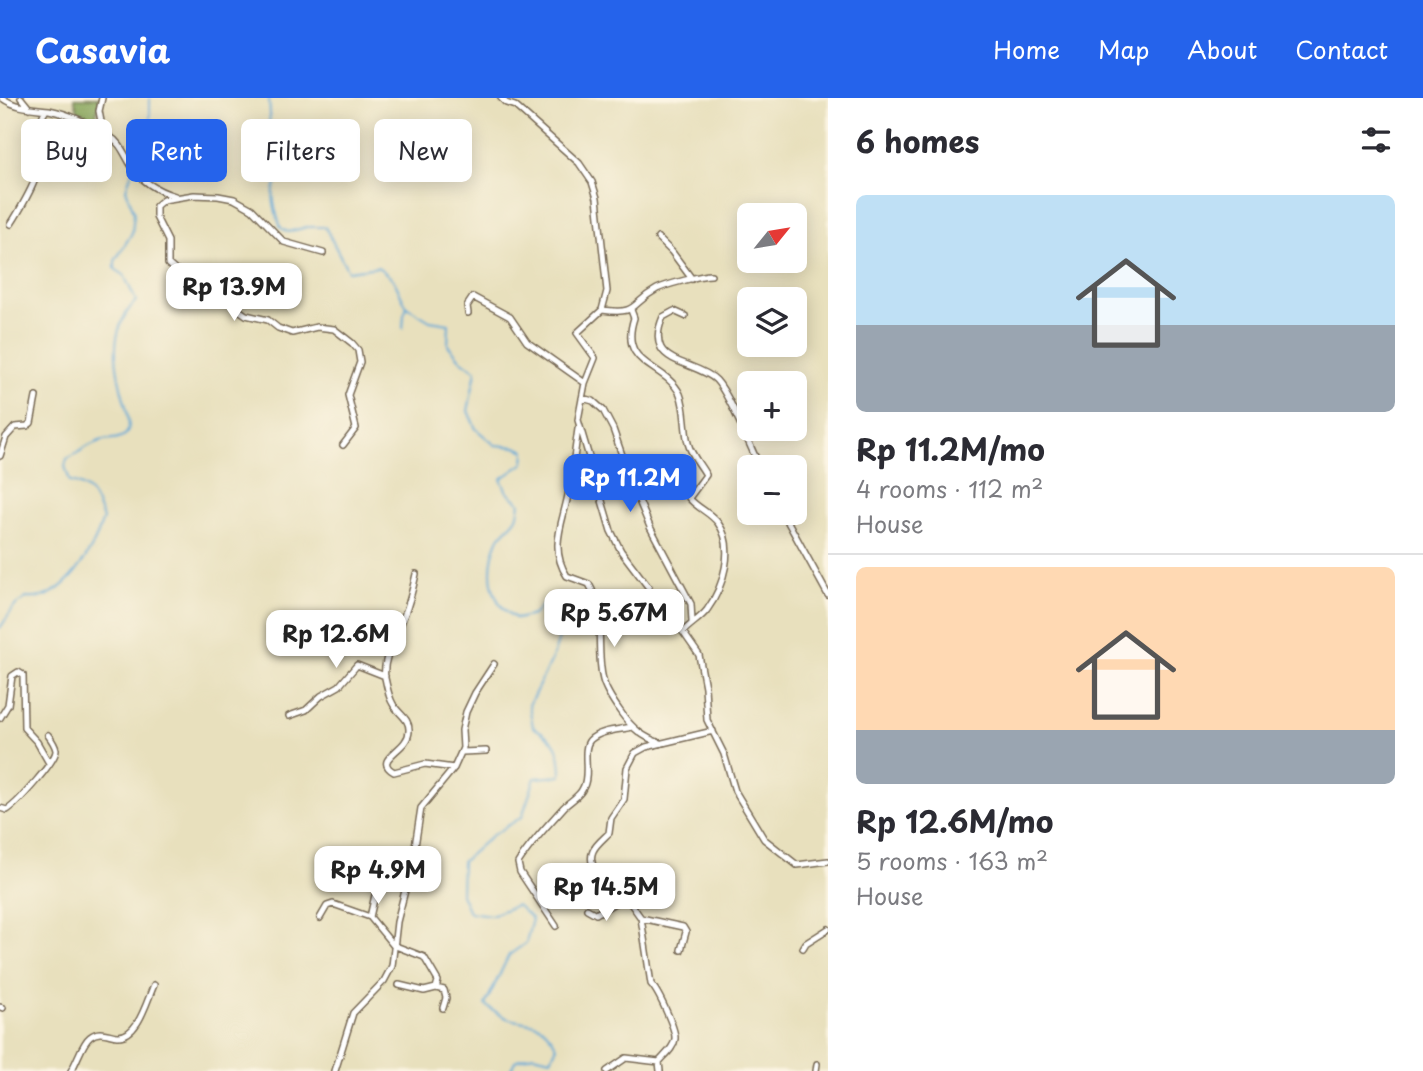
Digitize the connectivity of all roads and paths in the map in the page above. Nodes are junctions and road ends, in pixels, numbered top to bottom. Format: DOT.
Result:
graph roads {
  1 [pos="2,98"];
  2 [pos="21,98"];
  3 [pos="102,98"];
  4 [pos="501,98"];
  5 [pos="29,108"];
  6 [pos="46,110"];
  7 [pos="74,119"];
  8 [pos="101,119"];
  9 [pos="112,139"];
  10 [pos="178,197"];
  11 [pos="11,224"];
  12 [pos="658,237"];
  13 [pos="323,253"];
  14 [pos="711,275"];
  15 [pos="692,279"];
  16 [pos="602,310"];
  17 [pos="631,310"];
  18 [pos="468,313"];
  19 [pos="685,316"];
  20 [pos="586,383"];
  21 [pos="36,397"];
  22 [pos="582,398"];
  23 [pos="579,426"];
  24 [pos="342,444"];
  25 [pos="754,455"];
  26 [pos="0,456"];
  27 [pos="790,525"];
  28 [pos="416,574"];
  29 [pos="828,595"];
  30 [pos="692,622"];
  31 [pos="683,632"];
  32 [pos="494,664"];
  33 [pos="385,676"];
  34 [pos="289,716"];
  35 [pos="0,718"];
  36 [pos="632,727"];
  37 [pos="713,731"];
  38 [pos="48,735"];
  39 [pos="663,744"];
  40 [pos="486,751"];
  41 [pos="461,752"];
  42 [pos="49,763"];
  43 [pos="454,768"];
  44 [pos="0,808"];
  45 [pos="828,861"];
  46 [pos="367,872"];
  47 [pos="626,896"];
  48 [pos="587,909"];
  49 [pos="370,917"];
  50 [pos="320,918"];
  51 [pos="641,918"];
  52 [pos="556,926"];
  53 [pos="828,929"];
  54 [pos="393,945"];
  55 [pos="803,948"];
  56 [pos="681,950"];
  57 [pos="154,985"];
  58 [pos="399,985"];
  59 [pos="436,988"];
  60 [pos="443,1008"];
  61 [pos="658,1061"];
  62 [pos="71,1071"];
  63 [pos="335,1071"];
  64 [pos="607,1071"];
  65 [pos="654,1071"];
  66 [pos="660,1071"];
  1 -- 5 [label="street"];
  2 -- 5 [label="street"];
  3 -- 8 [label="street"];
  4 -- 16 [label="street"];
  5 -- 6 [label="street"];
  6 -- 7 [label="street"];
  6 -- 11 [label="street"];
  9 -- 10 [label="street"];
  10 -- 13 [label="street"];
  10 -- 24 [label="street"];
  12 -- 15 [label="street"];
  14 -- 15 [label="street"];
  15 -- 17 [label="street"];
  16 -- 17 [label="street"];
  16 -- 20 [label="street"];
  17 -- 30 [label="street"];
  18 -- 20 [label="street"];
  19 -- 25 [label="street"];
  20 -- 22 [label="street"];
  21 -- 26 [label="street"];
  22 -- 23 [label="street"];
  22 -- 30 [label="street"];
  23 -- 31 [label="street"];
  23 -- 36 [label="street"];
  27 -- 29 [label="street"];
  28 -- 33 [label="street"];
  30 -- 31 [label="street"];
  31 -- 37 [label="street"];
  32 -- 41 [label="street"];
  33 -- 34 [label="street"];
  33 -- 43 [label="street"];
  35 -- 42 [label="street"];
  36 -- 39 [label="street"];
  36 -- 52 [label="street"];
  37 -- 39 [label="street"];
  37 -- 45 [label="street"];
  38 -- 42 [label="street"];
  39 -- 47 [label="street"];
  40 -- 41 [label="street"];
  41 -- 43 [label="street"];
  42 -- 44 [label="street"];
  43 -- 54 [label="street"];
  46 -- 49 [label="street"];
  47 -- 48 [label="street"];
  47 -- 51 [label="street"];
  49 -- 50 [label="street"];
  49 -- 54 [label="street"];
  51 -- 56 [label="street"];
  51 -- 61 [label="street"];
  53 -- 55 [label="street"];
  54 -- 59 [label="street"];
  54 -- 63 [label="street"];
  57 -- 62 [label="street"];
  58 -- 59 [label="street"];
  59 -- 60 [label="street"];
  61 -- 64 [label="street"];
  61 -- 65 [label="street"];
  61 -- 66 [label="street"];
}
